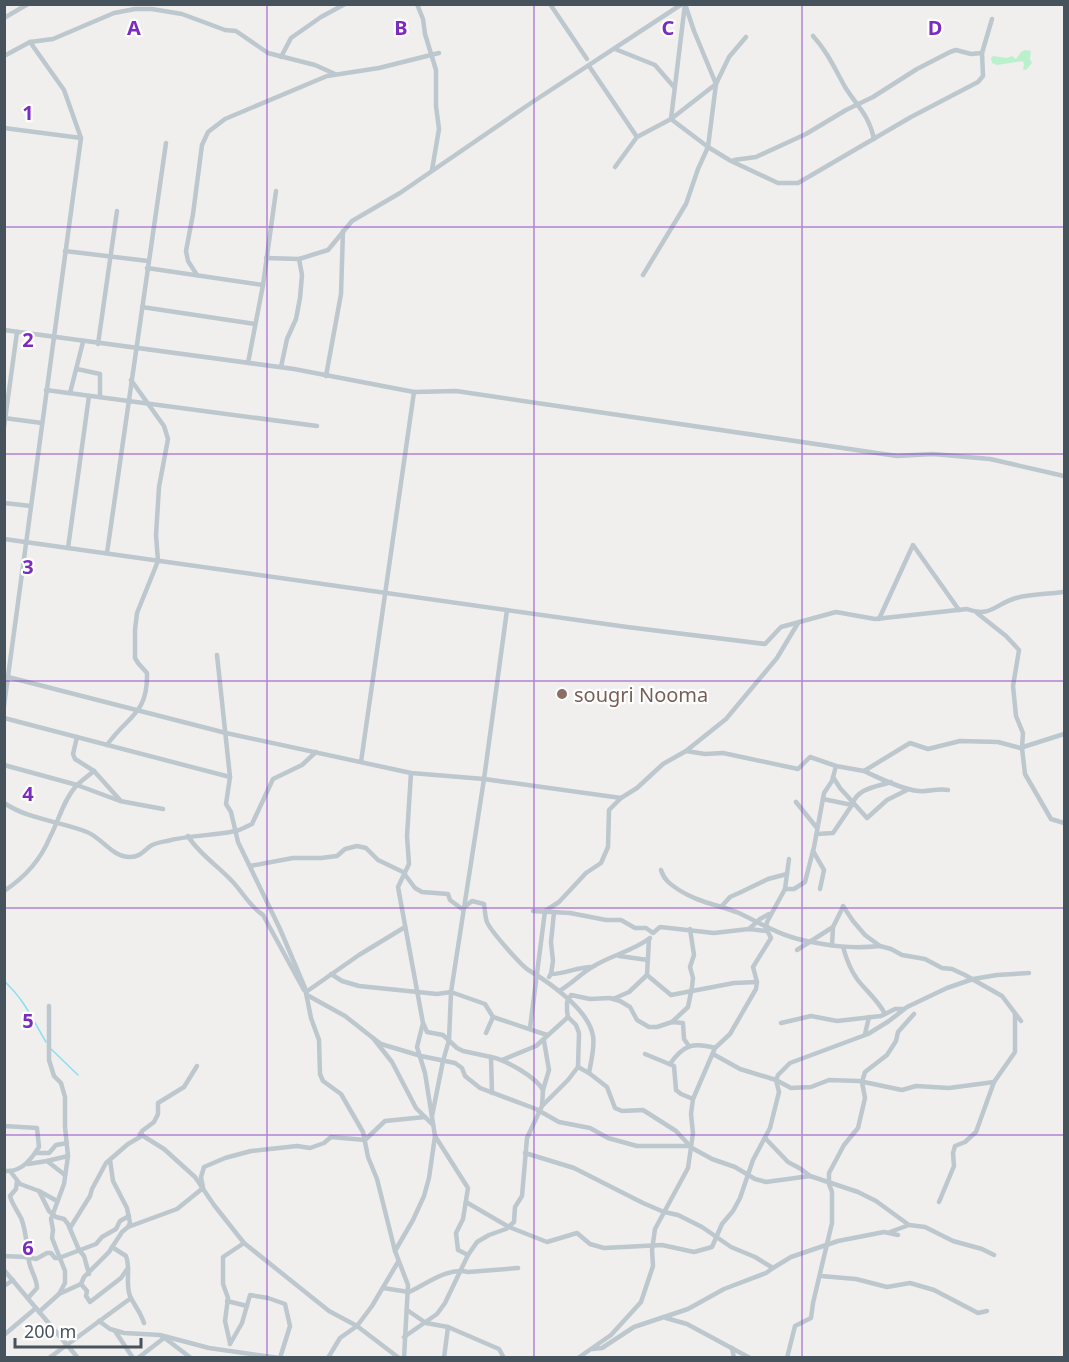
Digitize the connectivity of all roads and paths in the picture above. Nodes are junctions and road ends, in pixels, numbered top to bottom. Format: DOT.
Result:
graph roads {
  1 [pos="28,4"];
  2 [pos="345,4"];
  3 [pos="417,4"];
  4 [pos="550,4"];
  5 [pos="684,4"];
  6 [pos="4,18"];
  7 [pos="992,19"];
  8 [pos="813,36"];
  9 [pos="746,37"];
  10 [pos="30,42"];
  11 [pos="615,49"];
  12 [pos="439,53"];
  13 [pos="982,53"];
  14 [pos="431,54"];
  15 [pos="4,56"];
  16 [pos="281,57"];
  17 [pos="587,59"];
  18 [pos="589,66"];
  19 [pos="336,75"];
  20 [pos="716,84"];
  21 [pos="674,87"];
  22 [pos="859,105"];
  23 [pos="671,119"];
  24 [pos="4,128"];
  25 [pos="637,137"];
  26 [pos="81,138"];
  27 [pos="874,139"];
  28 [pos="166,143"];
  29 [pos="708,147"];
  30 [pos="756,157"];
  31 [pos="731,161"];
  32 [pos="615,167"];
  33 [pos="432,170"];
  34 [pos="752,170"];
  35 [pos="276,190"];
  36 [pos="117,211"];
  37 [pos="343,231"];
  38 [pos="65,250"];
  39 [pos="110,256"];
  40 [pos="266,258"];
  41 [pos="299,259"];
  42 [pos="148,261"];
  43 [pos="147,268"];
  44 [pos="197,275"];
  45 [pos="643,275"];
  46 [pos="263,285"];
  47 [pos="142,308"];
  48 [pos="255,324"];
  49 [pos="4,330"];
  50 [pos="17,332"];
  51 [pos="53,337"];
  52 [pos="83,342"];
  53 [pos="98,344"];
  54 [pos="135,349"];
  55 [pos="248,363"];
  56 [pos="281,368"];
  57 [pos="77,369"];
  58 [pos="326,376"];
  59 [pos="131,380"];
  60 [pos="46,390"];
  61 [pos="414,392"];
  62 [pos="70,393"];
  63 [pos="89,396"];
  64 [pos="100,397"];
  65 [pos="128,401"];
  66 [pos="150,404"];
  67 [pos="5,418"];
  68 [pos="42,423"];
  69 [pos="316,426"];
  70 [pos="4,427"];
  71 [pos="1065,476"];
  72 [pos="4,503"];
  73 [pos="31,506"];
  74 [pos="4,539"];
  75 [pos="26,542"];
  76 [pos="68,548"];
  77 [pos="107,553"];
  78 [pos="158,561"];
  79 [pos="1065,592"];
  80 [pos="387,593"];
  81 [pos="507,610"];
  82 [pos="959,610"];
  83 [pos="976,613"];
  84 [pos="879,619"];
  85 [pos="798,622"];
  86 [pos="217,655"];
  87 [pos="7,677"];
  88 [pos="4,706"];
  89 [pos="139,711"];
  90 [pos="4,718"];
  91 [pos="226,733"];
  92 [pos="1065,734"];
  93 [pos="77,737"];
  94 [pos="107,745"];
  95 [pos="1022,748"];
  96 [pos="686,751"];
  97 [pos="316,752"];
  98 [pos="361,762"];
  99 [pos="4,765"];
  100 [pos="836,766"];
  101 [pos="94,771"];
  102 [pos="864,771"];
  103 [pos="411,773"];
  104 [pos="230,777"];
  105 [pos="833,777"];
  106 [pos="484,779"];
  107 [pos="891,782"];
  108 [pos="77,785"];
  109 [pos="908,790"];
  110 [pos="948,790"];
  111 [pos="621,798"];
  112 [pos="823,799"];
  113 [pos="120,801"];
  114 [pos="796,802"];
  115 [pos="4,803"];
  116 [pos="852,803"];
  117 [pos="163,809"];
  118 [pos="56,823"];
  119 [pos="1065,823"];
  120 [pos="817,827"];
  121 [pos="235,831"];
  122 [pos="824,833"];
  123 [pos="817,834"];
  124 [pos="189,836"];
  125 [pos="813,851"];
  126 [pos="789,859"];
  127 [pos="250,866"];
  128 [pos="661,870"];
  129 [pos="404,874"];
  130 [pos="787,874"];
  131 [pos="785,889"];
  132 [pos="820,889"];
  133 [pos="4,891"];
  134 [pos="722,907"];
  135 [pos="464,909"];
  136 [pos="532,911"];
  137 [pos="545,911"];
  138 [pos="554,912"];
  139 [pos="771,913"];
  140 [pos="756,922"];
  141 [pos="405,927"];
  142 [pos="833,927"];
  143 [pos="766,928"];
  144 [pos="690,929"];
  145 [pos="749,929"];
  146 [pos="653,933"];
  147 [pos="649,939"];
  148 [pos="811,942"];
  149 [pos="832,945"];
  150 [pos="843,946"];
  151 [pos="880,946"];
  152 [pos="797,950"];
  153 [pos="617,955"];
  154 [pos="648,960"];
  155 [pos="592,966"];
  156 [pos="536,973"];
  157 [pos="1029,973"];
  158 [pos="331,974"];
  159 [pos="551,974"];
  160 [pos="647,975"];
  161 [pos="973,979"];
  162 [pos="546,981"];
  163 [pos="757,982"];
  164 [pos="417,991"];
  165 [pos="559,991"];
  166 [pos="451,992"];
  167 [pos="691,992"];
  168 [pos="307,993"];
  169 [pos="614,999"];
  170 [pos="567,1000"];
  171 [pos="49,1006"];
  172 [pos="903,1009"];
  173 [pos="885,1014"];
  174 [pos="914,1014"];
  175 [pos="1015,1014"];
  176 [pos="493,1017"];
  177 [pos="568,1017"];
  178 [pos="869,1017"];
  179 [pos="1021,1021"];
  180 [pos="672,1022"];
  181 [pos="423,1023"];
  182 [pos="781,1023"];
  183 [pos="530,1028"];
  184 [pos="486,1033"];
  185 [pos="864,1035"];
  186 [pos="373,1038"];
  187 [pos="546,1038"];
  188 [pos="449,1040"];
  189 [pos="689,1046"];
  190 [pos="716,1048"];
  191 [pos="645,1054"];
  192 [pos="713,1054"];
  193 [pos="421,1056"];
  194 [pos="492,1057"];
  195 [pos="502,1060"];
  196 [pos="443,1061"];
  197 [pos="670,1064"];
  198 [pos="197,1066"];
  199 [pos="578,1067"];
  200 [pos="589,1072"];
  201 [pos="776,1080"];
  202 [pos="862,1082"];
  203 [pos="994,1082"];
  204 [pos="543,1090"];
  205 [pos="492,1093"];
  206 [pos="693,1099"];
  207 [pos="541,1108"];
  208 [pos="432,1116"];
  209 [pos="425,1117"];
  210 [pos="433,1125"];
  211 [pos="4,1126"];
  212 [pos="140,1134"];
  213 [pos="435,1136"];
  214 [pos="765,1138"];
  215 [pos="365,1140"];
  216 [pos="67,1143"];
  217 [pos="690,1146"];
  218 [pos="35,1153"];
  219 [pos="525,1153"];
  220 [pos="68,1156"];
  221 [pos="110,1160"];
  222 [pos="47,1161"];
  223 [pos="25,1164"];
  224 [pos="7,1171"];
  225 [pos="65,1175"];
  226 [pos="747,1175"];
  227 [pos="810,1176"];
  228 [pos="17,1181"];
  229 [pos="829,1184"];
  230 [pos="203,1188"];
  231 [pos="39,1191"];
  232 [pos="57,1201"];
  233 [pos="465,1202"];
  234 [pos="939,1202"];
  235 [pos="664,1212"];
  236 [pos="53,1215"];
  237 [pos="129,1216"];
  238 [pos="909,1225"];
  239 [pos="128,1227"];
  240 [pos="508,1227"];
  241 [pos="70,1228"];
  242 [pos="890,1232"];
  243 [pos="898,1235"];
  244 [pos="716,1237"];
  245 [pos="244,1243"];
  246 [pos="827,1245"];
  247 [pos="653,1246"];
  248 [pos="112,1247"];
  249 [pos="79,1250"];
  250 [pos="394,1251"];
  251 [pos="468,1255"];
  252 [pos="994,1255"];
  253 [pos="4,1256"];
  254 [pos="28,1257"];
  255 [pos="59,1258"];
  256 [pos="398,1262"];
  257 [pos="129,1268"];
  258 [pos="518,1268"];
  259 [pos="773,1268"];
  260 [pos="4,1270"];
  261 [pos="461,1271"];
  262 [pos="89,1274"];
  263 [pos="821,1276"];
  264 [pos="13,1280"];
  265 [pos="81,1284"];
  266 [pos="4,1286"];
  267 [pos="383,1288"];
  268 [pos="409,1292"];
  269 [pos="59,1294"];
  270 [pos="28,1298"];
  271 [pos="131,1298"];
  272 [pos="227,1301"];
  273 [pos="248,1306"];
  274 [pos="38,1310"];
  275 [pos="407,1310"];
  276 [pos="987,1311"];
  277 [pos="666,1318"];
  278 [pos="99,1321"];
  279 [pos="144,1323"];
  280 [pos="426,1323"];
  281 [pos="357,1326"];
  282 [pos="448,1327"];
  283 [pos="115,1331"];
  284 [pos="4,1335"];
  285 [pos="162,1336"];
  286 [pos="404,1337"];
  287 [pos="66,1343"];
  288 [pos="230,1344"];
  289 [pos="732,1348"];
  290 [pos="593,1349"];
  291 [pos="233,1355"];
  292 [pos="188,1357"];
  293 [pos="49,1358"];
  294 [pos="78,1358"];
  295 [pos="133,1358"];
  296 [pos="138,1358"];
  297 [pos="280,1358"];
  298 [pos="328,1358"];
  299 [pos="399,1358"];
  300 [pos="404,1358"];
  301 [pos="444,1358"];
  302 [pos="504,1358"];
  303 [pos="578,1358"];
  304 [pos="734,1358"];
  305 [pos="750,1358"];
  306 [pos="787,1358"];
  1 -- 6 [label="street"];
  2 -- 16 [label="street"];
  3 -- 14 [label="street"];
  4 -- 17 [label="street"];
  5 -- 11 [label="street"];
  5 -- 20 [label="street"];
  5 -- 21 [label="street"];
  7 -- 13 [label="street"];
  8 -- 22 [label="street"];
  9 -- 20 [label="street"];
  10 -- 15 [label="street"];
  10 -- 16 [label="street"];
  10 -- 26 [label="street"];
  11 -- 18 [label="street"];
  11 -- 21 [label="street"];
  12 -- 14 [label="street"];
  13 -- 22 [label="street"];
  13 -- 27 [label="street"];
  14 -- 19 [label="street"];
  14 -- 33 [label="street"];
  16 -- 19 [label="street"];
  18 -- 25 [label="street"];
  18 -- 33 [label="street"];
  19 -- 44 [label="street"];
  20 -- 23 [label="street"];
  20 -- 29 [label="street"];
  21 -- 23 [label="street"];
  22 -- 27 [label="street"];
  22 -- 30 [label="street"];
  23 -- 25 [label="street"];
  23 -- 29 [label="street"];
  24 -- 26 [label="street"];
  25 -- 32 [label="street"];
  26 -- 38 [label="street"];
  27 -- 34 [label="street"];
  28 -- 42 [label="street"];
  29 -- 31 [label="street"];
  29 -- 45 [label="street"];
  30 -- 31 [label="street"];
  30 -- 34 [label="street"];
  31 -- 34 [label="street"];
  33 -- 37 [label="street"];
  35 -- 40 [label="street"];
  36 -- 39 [label="street"];
  37 -- 41 [label="street"];
  37 -- 58 [label="street"];
  38 -- 39 [label="street"];
  38 -- 51 [label="street"];
  39 -- 42 [label="street"];
  39 -- 53 [label="street"];
  40 -- 41 [label="street"];
  40 -- 46 [label="street"];
  41 -- 56 [label="street"];
  42 -- 43 [label="street"];
  43 -- 44 [label="street"];
  43 -- 47 [label="street"];
  44 -- 46 [label="street"];
  46 -- 48 [label="street"];
  47 -- 48 [label="street"];
  47 -- 54 [label="street"];
  48 -- 55 [label="street"];
  49 -- 50 [label="street"];
  50 -- 51 [label="street"];
  50 -- 67 [label="street"];
  51 -- 52 [label="street"];
  51 -- 60 [label="street"];
  52 -- 53 [label="street"];
  52 -- 57 [label="street"];
  53 -- 54 [label="street"];
  54 -- 55 [label="street"];
  54 -- 59 [label="street"];
  55 -- 56 [label="street"];
  56 -- 58 [label="street"];
  57 -- 62 [label="street"];
  57 -- 64 [label="street"];
  58 -- 61 [label="street"];
  59 -- 65 [label="street"];
  59 -- 66 [label="street"];
  60 -- 62 [label="street"];
  60 -- 68 [label="street"];
  61 -- 71 [label="street"];
  61 -- 80 [label="street"];
  62 -- 63 [label="street"];
  63 -- 64 [label="street"];
  63 -- 76 [label="street"];
  64 -- 65 [label="street"];
  65 -- 66 [label="street"];
  65 -- 77 [label="street"];
  66 -- 69 [label="street"];
  66 -- 78 [label="street"];
  67 -- 68 [label="street"];
  67 -- 70 [label="street"];
  68 -- 73 [label="street"];
  72 -- 73 [label="street"];
  73 -- 75 [label="street"];
  74 -- 75 [label="street"];
  75 -- 76 [label="street"];
  75 -- 87 [label="street"];
  76 -- 77 [label="street"];
  77 -- 78 [label="street"];
  78 -- 80 [label="street"];
  78 -- 89 [label="street"];
  79 -- 83 [label="street"];
  80 -- 81 [label="street"];
  80 -- 98 [label="street"];
  81 -- 85 [label="street"];
  81 -- 106 [label="street"];
  82 -- 83 [label="street"];
  82 -- 84 [label="street"];
  82 -- 84 [label="street"];
  83 -- 95 [label="street"];
  84 -- 85 [label="street"];
  85 -- 96 [label="street"];
  86 -- 91 [label="street"];
  87 -- 88 [label="street"];
  87 -- 89 [label="street"];
  89 -- 91 [label="street"];
  89 -- 94 [label="street"];
  90 -- 93 [label="street"];
  91 -- 97 [label="street"];
  91 -- 104 [label="street"];
  92 -- 95 [label="street"];
  93 -- 94 [label="street"];
  93 -- 101 [label="street"];
  94 -- 104 [label="street"];
  95 -- 102 [label="street"];
  95 -- 119 [label="street"];
  96 -- 100 [label="street"];
  96 -- 111 [label="street"];
  97 -- 98 [label="street"];
  97 -- 121 [label="street"];
  98 -- 103 [label="street"];
  99 -- 108 [label="street"];
  100 -- 102 [label="street"];
  100 -- 105 [label="street"];
  101 -- 108 [label="street"];
  101 -- 113 [label="street"];
  102 -- 107 [label="street"];
  103 -- 106 [label="street"];
  103 -- 129 [label="street"];
  104 -- 121 [label="street"];
  105 -- 112 [label="street"];
  105 -- 116 [label="street"];
  106 -- 111 [label="street"];
  106 -- 135 [label="street"];
  107 -- 109 [label="street"];
  107 -- 116 [label="street"];
  108 -- 113 [label="street"];
  108 -- 118 [label="street"];
  109 -- 110 [label="street"];
  109 -- 116 [label="street"];
  111 -- 137 [label="street"];
  112 -- 116 [label="street"];
  112 -- 120 [label="street"];
  113 -- 117 [label="street"];
  114 -- 120 [label="street"];
  115 -- 118 [label="street"];
  116 -- 122 [label="street"];
  118 -- 124 [label="street"];
  118 -- 133 [label="street"];
  120 -- 122 [label="street"];
  120 -- 123 [label="street"];
  121 -- 124 [label="street"];
  121 -- 127 [label="street"];
  122 -- 123 [label="street"];
  123 -- 125 [label="street"];
  124 -- 168 [label="street"];
  125 -- 131 [label="street"];
  125 -- 132 [label="street"];
  126 -- 130 [label="street"];
  127 -- 129 [label="street"];
  127 -- 168 [label="street"];
  128 -- 134 [label="street"];
  129 -- 135 [label="street"];
  129 -- 141 [label="street"];
  130 -- 131 [label="street"];
  130 -- 134 [label="street"];
  131 -- 139 [label="street"];
  134 -- 140 [label="street"];
  135 -- 156 [label="street"];
  135 -- 166 [label="street"];
  136 -- 137 [label="street"];
  137 -- 138 [label="street"];
  137 -- 156 [label="street"];
  138 -- 146 [label="street"];
  138 -- 159 [label="street"];
  139 -- 140 [label="street"];
  139 -- 143 [label="street"];
  140 -- 143 [label="street"];
  140 -- 145 [label="street"];
  141 -- 158 [label="street"];
  141 -- 164 [label="street"];
  142 -- 148 [label="street"];
  142 -- 149 [label="street"];
  142 -- 151 [label="street"];
  143 -- 145 [label="street"];
  143 -- 148 [label="street"];
  143 -- 163 [label="street"];
  144 -- 145 [label="street"];
  144 -- 146 [label="street"];
  144 -- 167 [label="street"];
  146 -- 147 [label="street"];
  147 -- 153 [label="street"];
  147 -- 154 [label="street"];
  148 -- 149 [label="street"];
  148 -- 152 [label="street"];
  149 -- 150 [label="street"];
  150 -- 151 [label="street"];
  150 -- 173 [label="street"];
  151 -- 161 [label="street"];
  153 -- 154 [label="street"];
  153 -- 155 [label="street"];
  154 -- 160 [label="street"];
  155 -- 159 [label="street"];
  155 -- 165 [label="street"];
  156 -- 162 [label="street"];
  156 -- 183 [label="street"];
  157 -- 161 [label="street"];
  158 -- 164 [label="street"];
  158 -- 168 [label="street"];
  159 -- 162 [label="street"];
  160 -- 167 [label="street"];
  160 -- 169 [label="street"];
  161 -- 172 [label="street"];
  161 -- 175 [label="street"];
  162 -- 165 [label="street"];
  163 -- 167 [label="street"];
  163 -- 190 [label="street"];
  164 -- 166 [label="street"];
  164 -- 181 [label="street"];
  165 -- 170 [label="street"];
  166 -- 176 [label="street"];
  166 -- 188 [label="street"];
  167 -- 180 [label="street"];
  168 -- 186 [label="street"];
  168 -- 215 [label="street"];
  169 -- 170 [label="street"];
  169 -- 180 [label="street"];
  170 -- 177 [label="street"];
  170 -- 200 [label="street"];
  171 -- 216 [label="street"];
  172 -- 173 [label="street"];
  172 -- 185 [label="street"];
  173 -- 178 [label="street"];
  174 -- 202 [label="street"];
  175 -- 179 [label="street"];
  175 -- 203 [label="street"];
  176 -- 183 [label="street"];
  176 -- 184 [label="street"];
  177 -- 187 [label="street"];
  177 -- 199 [label="street"];
  178 -- 182 [label="street"];
  178 -- 185 [label="street"];
  180 -- 189 [label="street"];
  181 -- 188 [label="street"];
  181 -- 193 [label="street"];
  183 -- 187 [label="street"];
  185 -- 201 [label="street"];
  186 -- 193 [label="street"];
  186 -- 209 [label="street"];
  187 -- 195 [label="street"];
  187 -- 204 [label="street"];
  188 -- 194 [label="street"];
  188 -- 196 [label="street"];
  189 -- 190 [label="street"];
  189 -- 197 [label="street"];
  190 -- 192 [label="street"];
  191 -- 197 [label="street"];
  192 -- 201 [label="street"];
  192 -- 206 [label="street"];
  193 -- 196 [label="street"];
  193 -- 208 [label="street"];
  194 -- 195 [label="street"];
  194 -- 205 [label="street"];
  195 -- 204 [label="street"];
  196 -- 205 [label="street"];
  196 -- 208 [label="street"];
  197 -- 206 [label="street"];
  198 -- 212 [label="street"];
  199 -- 200 [label="street"];
  199 -- 207 [label="street"];
  200 -- 217 [label="street"];
  201 -- 202 [label="street"];
  201 -- 214 [label="street"];
  202 -- 203 [label="street"];
  202 -- 229 [label="street"];
  203 -- 234 [label="street"];
  204 -- 207 [label="street"];
  205 -- 207 [label="street"];
  206 -- 217 [label="street"];
  207 -- 217 [label="street"];
  207 -- 219 [label="street"];
  208 -- 210 [label="street"];
  209 -- 210 [label="street"];
  209 -- 215 [label="street"];
  210 -- 213 [label="street"];
  211 -- 218 [label="street"];
  212 -- 221 [label="street"];
  212 -- 230 [label="street"];
  213 -- 233 [label="street"];
  213 -- 250 [label="street"];
  214 -- 226 [label="street"];
  214 -- 227 [label="street"];
  215 -- 230 [label="street"];
  215 -- 250 [label="street"];
  216 -- 218 [label="street"];
  216 -- 220 [label="street"];
  217 -- 226 [label="street"];
  217 -- 235 [label="street"];
  218 -- 223 [label="street"];
  219 -- 235 [label="street"];
  219 -- 240 [label="street"];
  220 -- 222 [label="street"];
  220 -- 225 [label="street"];
  221 -- 237 [label="street"];
  221 -- 241 [label="street"];
  222 -- 223 [label="street"];
  222 -- 225 [label="street"];
  223 -- 224 [label="street"];
  224 -- 228 [label="street"];
  225 -- 232 [label="street"];
  226 -- 227 [label="street"];
  226 -- 244 [label="street"];
  227 -- 229 [label="street"];
  228 -- 231 [label="street"];
  228 -- 254 [label="street"];
  229 -- 238 [label="street"];
  229 -- 246 [label="street"];
  230 -- 239 [label="street"];
  230 -- 245 [label="street"];
  231 -- 232 [label="street"];
  231 -- 236 [label="street"];
  232 -- 236 [label="street"];
  233 -- 240 [label="street"];
  233 -- 251 [label="street"];
  235 -- 244 [label="street"];
  235 -- 247 [label="street"];
  236 -- 241 [label="street"];
  236 -- 255 [label="street"];
  237 -- 239 [label="street"];
  237 -- 249 [label="street"];
  238 -- 242 [label="street"];
  238 -- 252 [label="street"];
  239 -- 248 [label="street"];
  240 -- 247 [label="street"];
  240 -- 251 [label="street"];
  241 -- 249 [label="street"];
  242 -- 243 [label="street"];
  242 -- 246 [label="street"];
  244 -- 247 [label="street"];
  244 -- 259 [label="street"];
  245 -- 272 [label="street"];
  245 -- 281 [label="street"];
  246 -- 259 [label="street"];
  246 -- 263 [label="street"];
  247 -- 290 [label="street"];
  248 -- 257 [label="street"];
  248 -- 262 [label="street"];
  249 -- 255 [label="street"];
  249 -- 262 [label="street"];
  250 -- 256 [label="street"];
  251 -- 261 [label="street"];
  253 -- 254 [label="street"];
  254 -- 255 [label="street"];
  254 -- 270 [label="street"];
  255 -- 269 [label="street"];
  256 -- 267 [label="street"];
  256 -- 268 [label="street"];
  257 -- 265 [label="street"];
  257 -- 271 [label="street"];
  258 -- 261 [label="street"];
  259 -- 277 [label="street"];
  260 -- 264 [label="street"];
  261 -- 268 [label="street"];
  261 -- 280 [label="street"];
  262 -- 265 [label="street"];
  263 -- 276 [label="street"];
  263 -- 306 [label="street"];
  264 -- 266 [label="street"];
  264 -- 270 [label="street"];
  265 -- 269 [label="street"];
  267 -- 268 [label="street"];
  267 -- 281 [label="street"];
  268 -- 275 [label="street"];
  269 -- 274 [label="street"];
  270 -- 274 [label="street"];
  271 -- 278 [label="street"];
  271 -- 279 [label="street"];
  272 -- 273 [label="street"];
  272 -- 288 [label="street"];
  273 -- 288 [label="street"];
  273 -- 297 [label="street"];
  274 -- 284 [label="street"];
  274 -- 287 [label="street"];
  275 -- 280 [label="street"];
  275 -- 286 [label="street"];
  277 -- 289 [label="street"];
  277 -- 290 [label="street"];
  278 -- 283 [label="street"];
  278 -- 287 [label="street"];
  280 -- 282 [label="street"];
  280 -- 286 [label="street"];
  281 -- 298 [label="street"];
  281 -- 299 [label="street"];
  282 -- 301 [label="street"];
  282 -- 302 [label="street"];
  283 -- 285 [label="street"];
  283 -- 295 [label="street"];
  285 -- 291 [label="street"];
  285 -- 292 [label="street"];
  285 -- 296 [label="street"];
  286 -- 300 [label="street"];
  287 -- 293 [label="street"];
  287 -- 294 [label="street"];
  288 -- 291 [label="street"];
  289 -- 304 [label="street"];
  289 -- 305 [label="street"];
  290 -- 303 [label="street"];
  291 -- 297 [label="street"];
}
